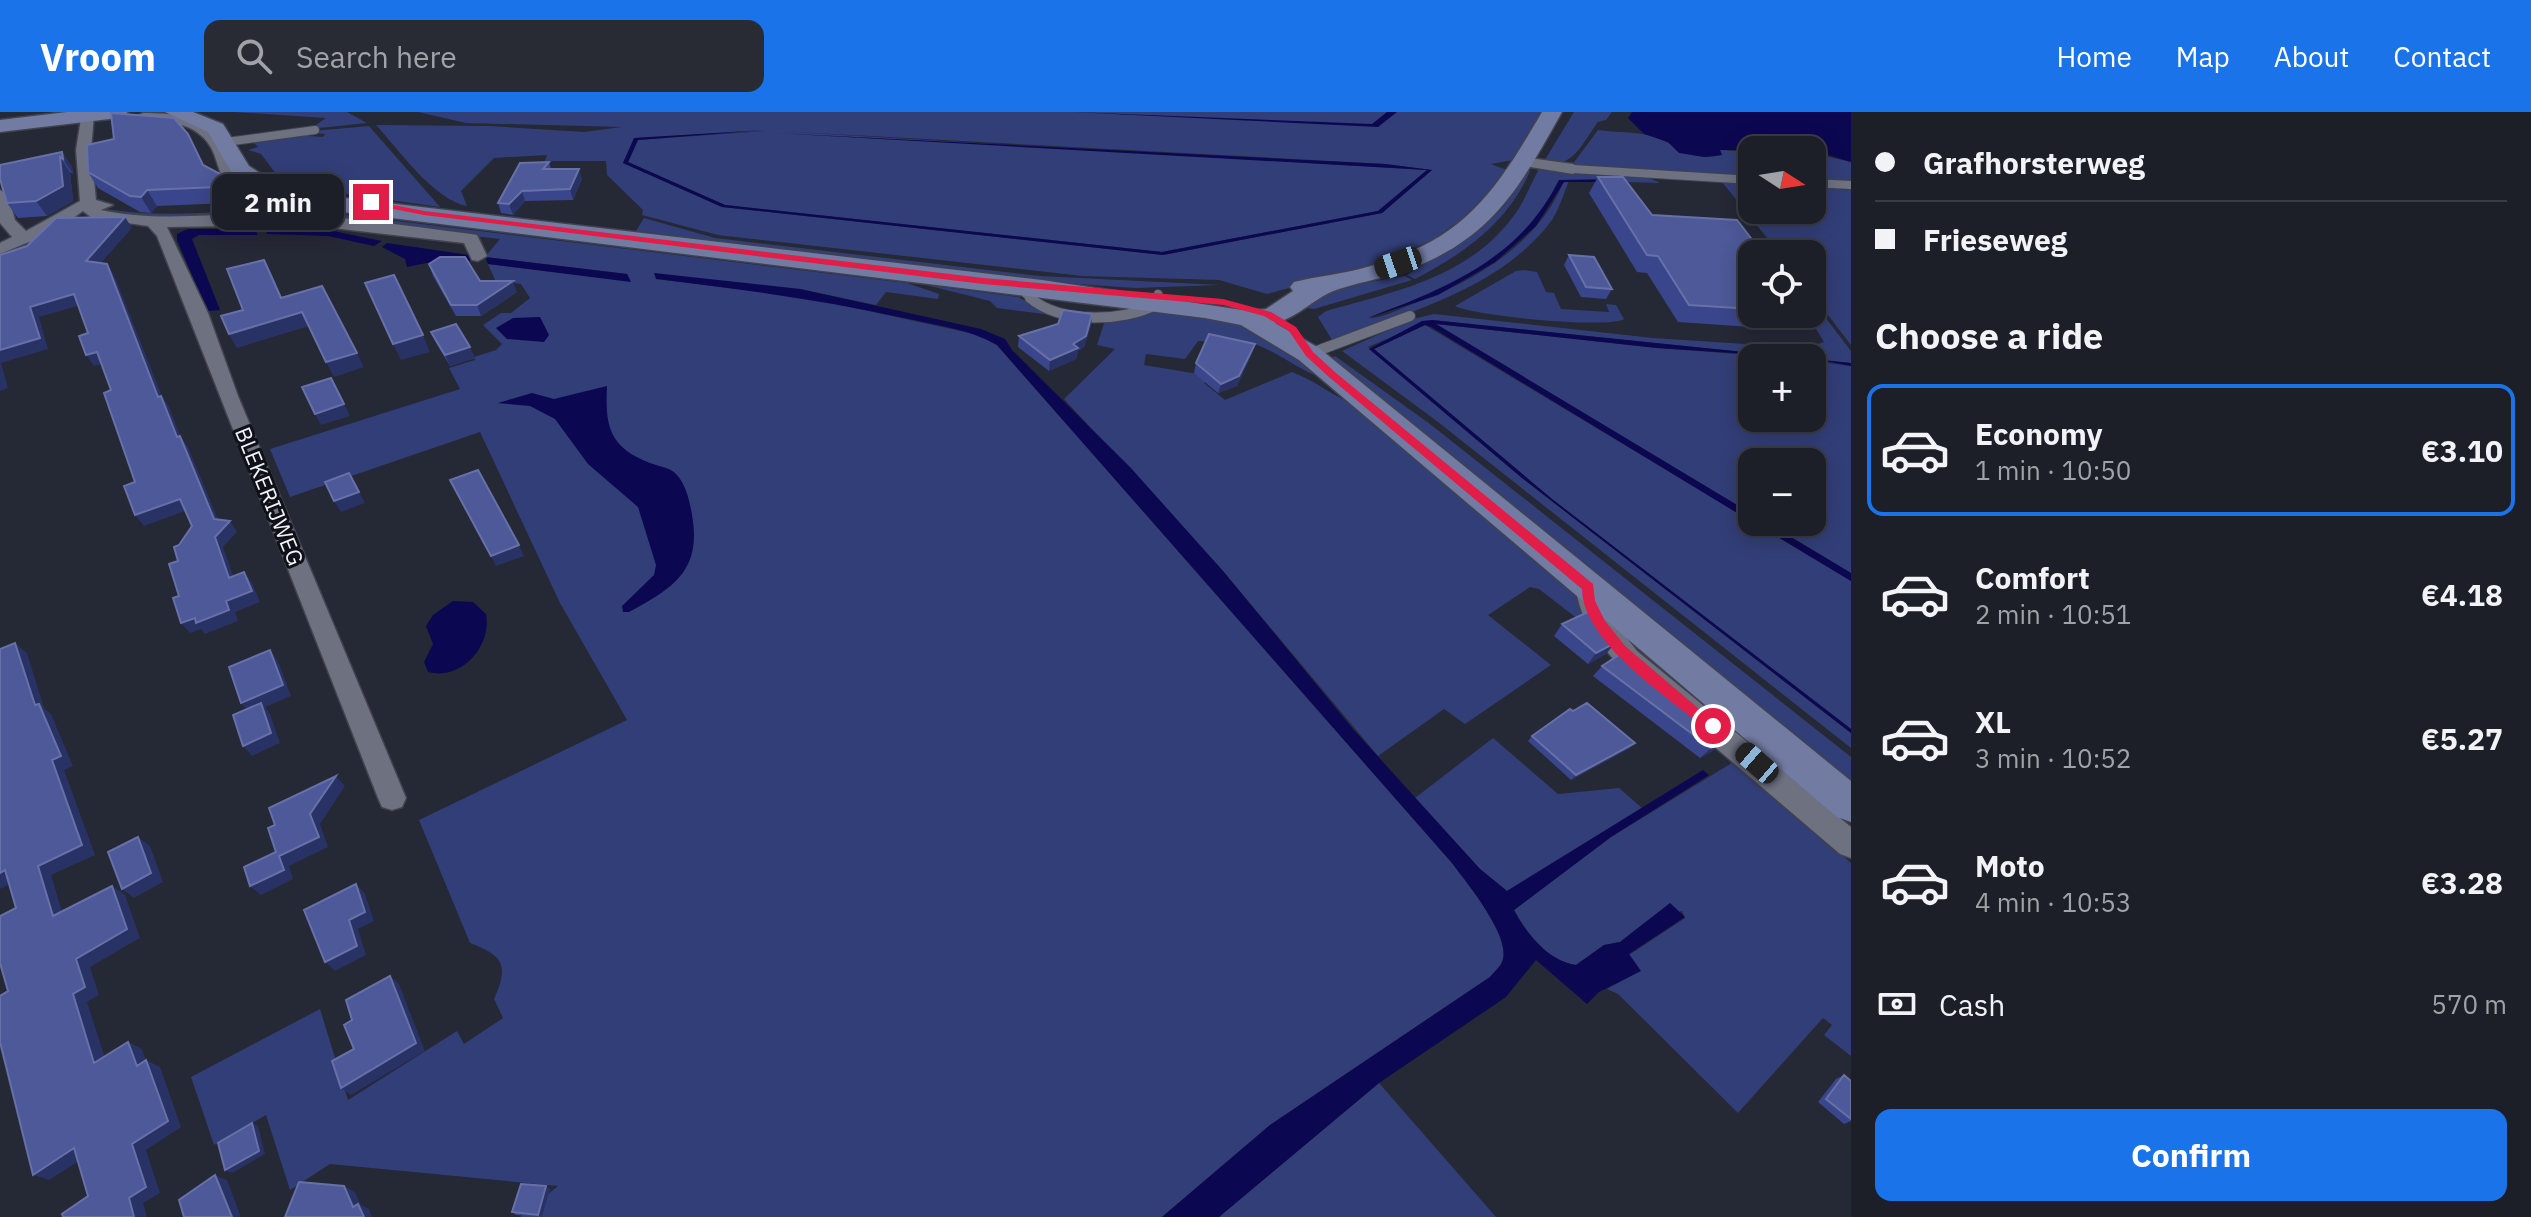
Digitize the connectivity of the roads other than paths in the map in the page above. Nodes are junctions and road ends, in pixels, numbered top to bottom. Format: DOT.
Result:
graph roads {
  1 [pos="118,112"];
  2 [pos="175,112"];
  3 [pos="1552,112"];
  4 [pos="86,119"];
  5 [pos="0,126"];
  6 [pos="315,130"];
  7 [pos="232,141"];
  8 [pos="1523,162"];
  9 [pos="237,164"];
  10 [pos="1573,169"];
  11 [pos="1738,179"];
  12 [pos="1826,184"];
  13 [pos="1851,185"];
  14 [pos="0,195"];
  15 [pos="292,196"];
  16 [pos="89,203"];
  17 [pos="127,220"];
  18 [pos="153,221"];
  19 [pos="55,222"];
  20 [pos="25,238"];
  21 [pos="496,242"];
  22 [pos="0,249"];
  23 [pos="1259,315"];
  24 [pos="1410,316"];
  25 [pos="1309,354"];
  26 [pos="1588,588"];
  27 [pos="392,798"];
  28 [pos="1851,805"];
  29 [pos="1851,845"];
  1 -- 4 [label="main road"];
  2 -- 7 [label="main road"];
  3 -- 8 [label="main road"];
  4 -- 5 [label="main road"];
  4 -- 9 [label="street"];
  4 -- 16 [label="street"];
  6 -- 7 [label="lane"];
  7 -- 9 [label="main road"];
  8 -- 10 [label="street"];
  8 -- 23 [label="main road"];
  9 -- 15 [label="main road"];
  10 -- 11 [label="lane"];
  12 -- 13 [label="lane"];
  14 -- 20 [label="street"];
  15 -- 16 [label="street"];
  15 -- 23 [label="main road"];
  16 -- 17 [label="street"];
  16 -- 19 [label="street"];
  17 -- 18 [label="street"];
  17 -- 19 [label="street"];
  18 -- 21 [label="street"];
  18 -- 27 [label="street, BLEKERIJWEG"];
  19 -- 20 [label="street"];
  20 -- 22 [label="street"];
  23 -- 25 [label="main road"];
  24 -- 25 [label="lane"];
  25 -- 26 [label="main road"];
  26 -- 28 [label="main road"];
  26 -- 29 [label="street"];
}
